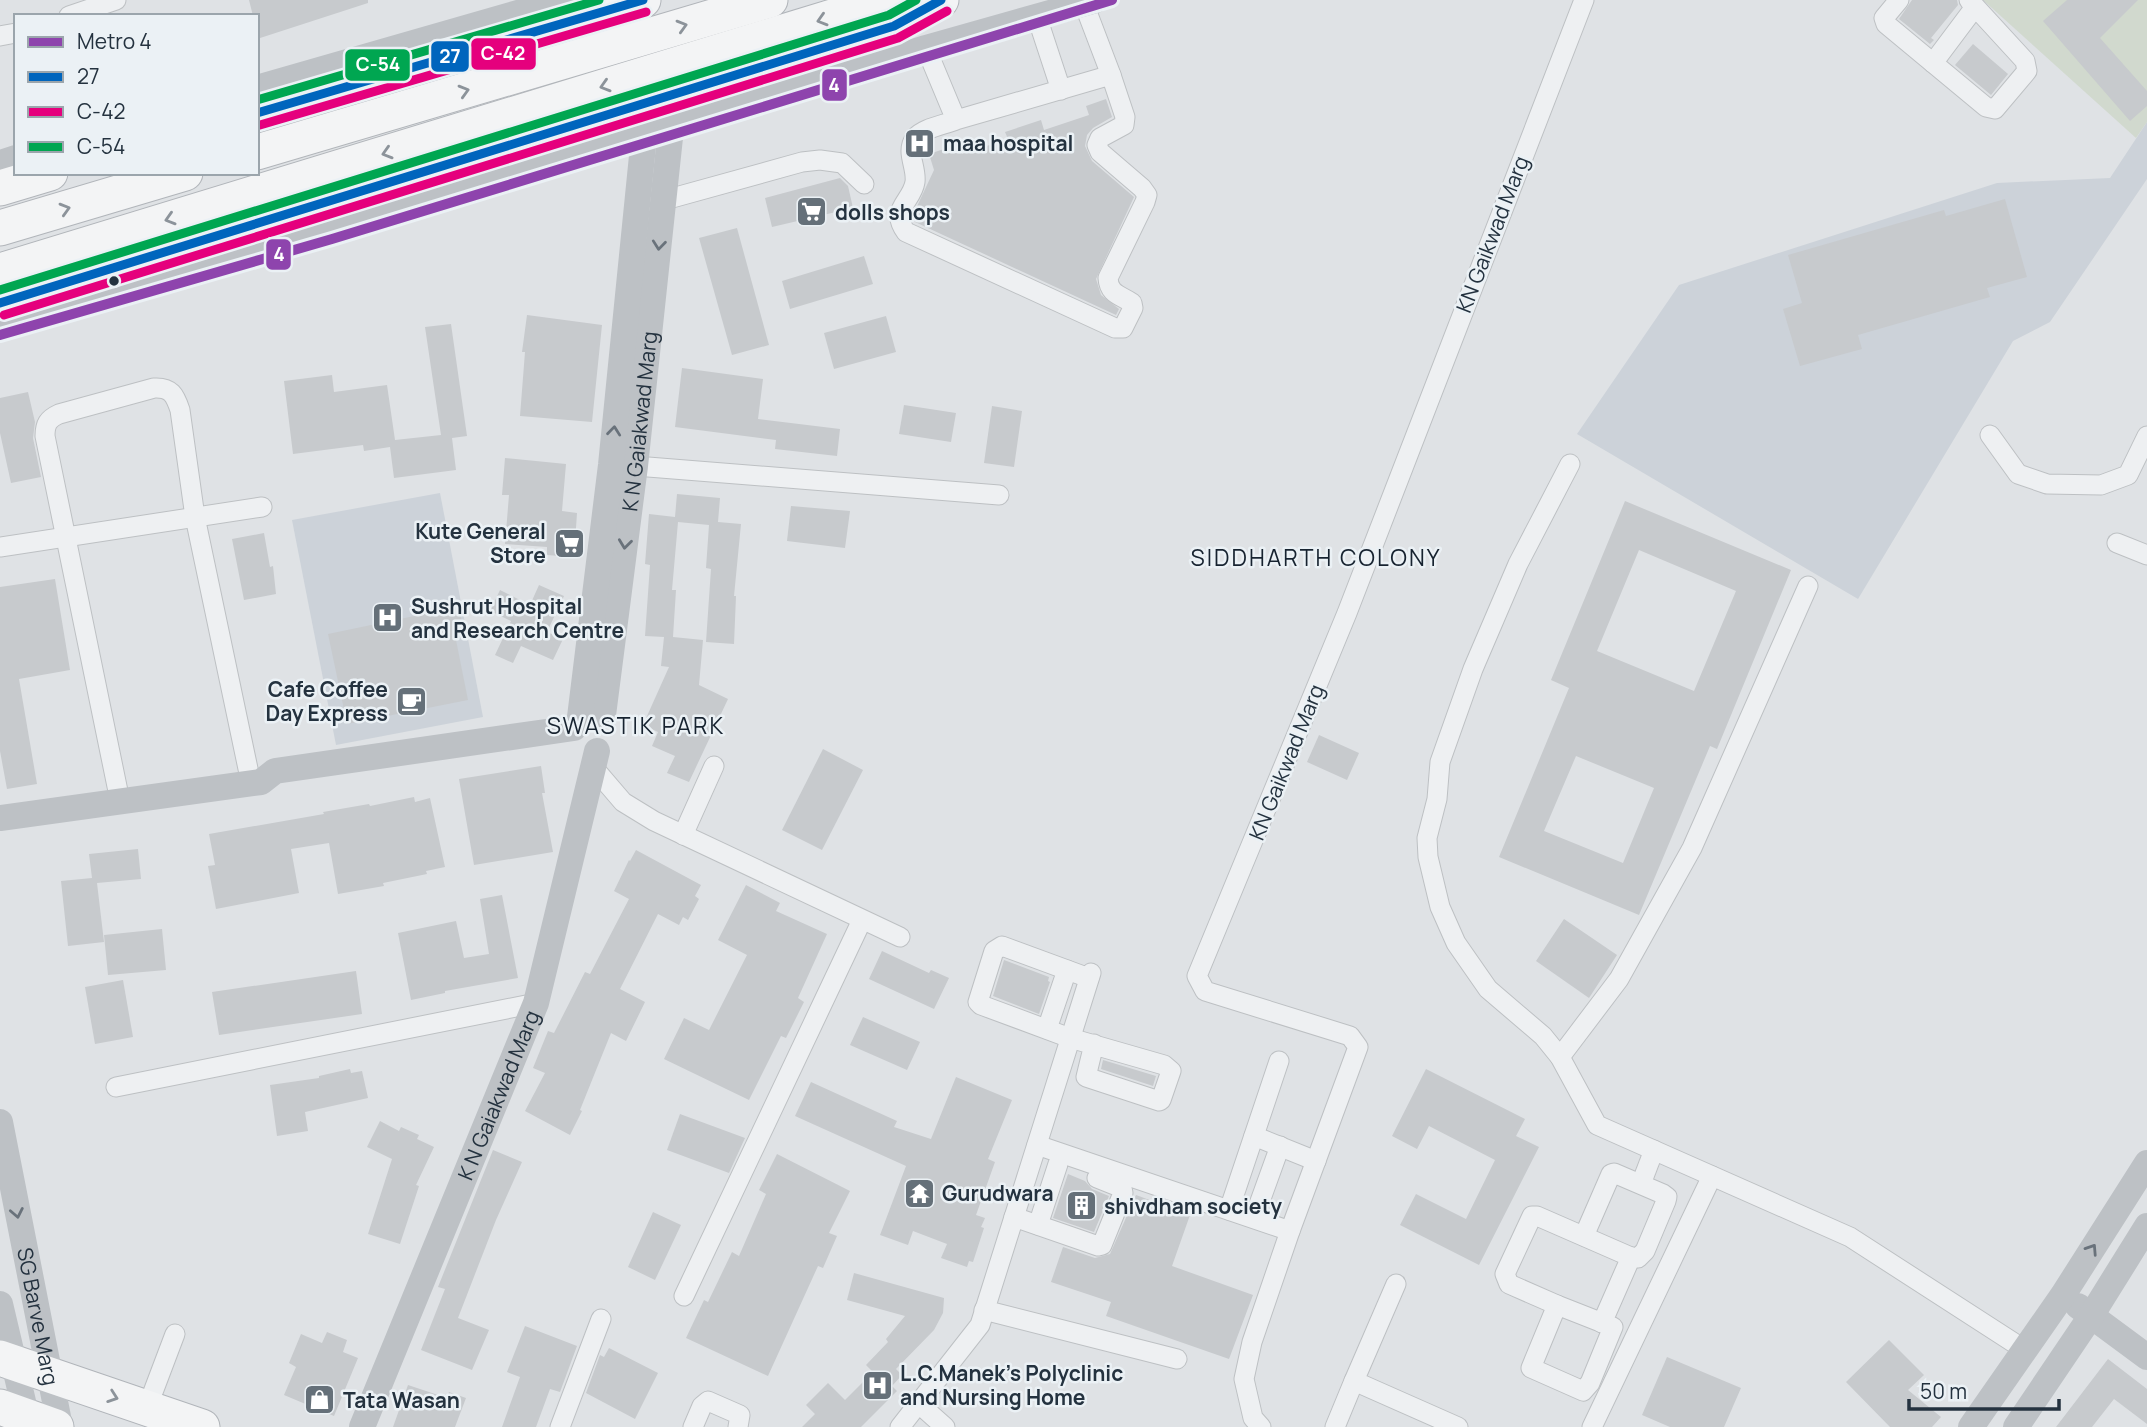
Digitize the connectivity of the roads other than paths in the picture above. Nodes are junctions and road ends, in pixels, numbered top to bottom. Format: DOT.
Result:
graph roads {
  1 [pos="116,0"];
  2 [pos="563,0"];
  3 [pos="643,0"];
  4 [pos="770,0"];
  5 [pos="888,0"];
  6 [pos="941,0"];
  7 [pos="1584,0"];
  8 [pos="1899,0"];
  9 [pos="1090,2"];
  10 [pos="1972,4"];
  11 [pos="75,14"];
  12 [pos="1037,17"];
  13 [pos="926,48"];
  14 [pos="1933,63"];
  15 [pos="1111,75"];
  16 [pos="259,88"];
  17 [pos="1060,90"];
  18 [pos="259,112"];
  19 [pos="956,120"];
  20 [pos="671,128"];
  21 [pos="644,136"];
  22 [pos="259,151"];
  23 [pos="43,175"];
  24 [pos="178,175"];
  25 [pos="863,184"];
  26 [pos="0,188"];
  27 [pos="663,200"];
  28 [pos="636,208"];
  29 [pos="0,228"];
  30 [pos="0,271"];
  31 [pos="0,303"];
  32 [pos="0,329"];
  33 [pos="633,366"];
  34 [pos="1990,435"];
  35 [pos="2147,436"];
  36 [pos="1570,464"];
  37 [pos="623,465"];
  38 [pos="999,495"];
  39 [pos="262,507"];
  40 [pos="195,517"];
  41 [pos="65,537"];
  42 [pos="2117,543"];
  43 [pos="0,547"];
  44 [pos="2147,555"];
  45 [pos="1808,586"];
  46 [pos="587,736"];
  47 [pos="713,766"];
  48 [pos="256,782"];
  49 [pos="120,801"];
  50 [pos="0,818"];
  51 [pos="683,835"];
  52 [pos="862,920"];
  53 [pos="900,937"];
  54 [pos="1067,970"];
  55 [pos="536,1003"];
  56 [pos="1047,1029"];
  57 [pos="1070,1038"];
  58 [pos="1094,1045"];
  59 [pos="1560,1057"];
  60 [pos="1279,1062"];
  61 [pos="116,1087"];
  62 [pos="0,1122"];
  63 [pos="1254,1136"];
  64 [pos="1280,1146"];
  65 [pos="1035,1150"];
  66 [pos="1654,1150"];
  67 [pos="1316,1161"];
  68 [pos="2147,1163"];
  69 [pos="1058,1164"];
  70 [pos="1712,1176"];
  71 [pos="1641,1184"];
  72 [pos="1229,1210"];
  73 [pos="1014,1217"];
  74 [pos="1254,1218"];
  75 [pos="1658,1221"];
  76 [pos="1038,1226"];
  77 [pos="2147,1226"];
  78 [pos="1290,1231"];
  79 [pos="1685,1233"];
  80 [pos="1584,1236"];
  81 [pos="1631,1256"];
  82 [pos="1396,1284"];
  83 [pos="2063,1295"];
  84 [pos="684,1296"];
  85 [pos="0,1304"];
  86 [pos="1556,1305"];
  87 [pos="984,1310"];
  88 [pos="2091,1316"];
  89 [pos="601,1319"];
  90 [pos="1607,1325"];
  91 [pos="176,1334"];
  92 [pos="1635,1336"];
  93 [pos="2025,1350"];
  94 [pos="2147,1357"];
  95 [pos="1177,1359"];
  96 [pos="6,1360"];
  97 [pos="1600,1360"];
  98 [pos="1619,1369"];
  99 [pos="48,1375"];
  100 [pos="1354,1381"];
  101 [pos="918,1403"];
  102 [pos="147,1408"];
  103 [pos="34,1421"];
  104 [pos="940,1425"];
  105 [pos="202,1427"];
  106 [pos="362,1427"];
  107 [pos="560,1427"];
  108 [pos="693,1427"];
  109 [pos="738,1427"];
  110 [pos="900,1427"];
  111 [pos="1261,1427"];
  112 [pos="1335,1427"];
  113 [pos="1458,1427"];
  114 [pos="1592,1427"];
  115 [pos="1971,1427"];
  116 [pos="2016,1427"];
  1 -- 11 [label="street"];
  2 -- 16 [label="street"];
  3 -- 18 [label="highway"];
  22 -- 4 [label="highway, one-way"];
  5 -- 30 [label="highway, one-way"];
  6 -- 31 [label="highway"];
  7 -- 67 [label="street, KN Gaikwad Marg"];
  8 -- 14 [label="street"];
  9 -- 12 [label="street"];
  9 -- 15 [label="street"];
  10 -- 14 [label="street"];
  10 -- 14 [label="street"];
  12 -- 13 [label="street"];
  12 -- 17 [label="street"];
  13 -- 19 [label="street"];
  13 -- 20 [label="street"];
  15 -- 17 [label="street"];
  15 -- 19 [label="street"];
  17 -- 19 [label="street"];
  20 -- 21 [label="street"];
  20 -- 27 [label="street, K N Gaiakwad Marg"];
  21 -- 28 [label="street, K N Gaiakwad Marg"];
  21 -- 32 [label="street"];
  23 -- 26 [label="highway"];
  29 -- 24 [label="highway, one-way"];
  25 -- 27 [label="street"];
  27 -- 28 [label="street"];
  27 -- 33 [label="street, K N Gaiakwad Marg, one-way"];
  28 -- 33 [label="street, K N Gaiakwad Marg"];
  33 -- 37 [label="street, K N Gaiakwad Marg"];
  34 -- 35 [label="street"];
  36 -- 59 [label="street"];
  37 -- 38 [label="street"];
  37 -- 46 [label="street, K N Gaiakwad Marg"];
  39 -- 40 [label="street"];
  40 -- 41 [label="street"];
  40 -- 41 [label="street"];
  40 -- 48 [label="street"];
  41 -- 43 [label="street"];
  41 -- 49 [label="street"];
  42 -- 44 [label="street"];
  45 -- 59 [label="street"];
  46 -- 48 [label="street"];
  46 -- 51 [label="street"];
  46 -- 55 [label="street, K N Gaiakwad Marg"];
  47 -- 51 [label="street"];
  48 -- 49 [label="street"];
  49 -- 50 [label="street"];
  51 -- 52 [label="street"];
  52 -- 53 [label="street"];
  52 -- 84 [label="street"];
  54 -- 56 [label="street"];
  54 -- 56 [label="street"];
  54 -- 57 [label="street"];
  55 -- 61 [label="street"];
  55 -- 106 [label="street, K N Gaiakwad Marg"];
  56 -- 57 [label="street"];
  57 -- 58 [label="street"];
  57 -- 65 [label="street"];
  59 -- 66 [label="street"];
  60 -- 63 [label="street"];
  62 -- 99 [label="street, SG Barve Marg, one-way"];
  63 -- 64 [label="street"];
  63 -- 72 [label="street"];
  64 -- 67 [label="street"];
  64 -- 74 [label="street"];
  65 -- 69 [label="street"];
  65 -- 72 [label="street"];
  65 -- 73 [label="street"];
  66 -- 70 [label="street"];
  66 -- 71 [label="street"];
  67 -- 78 [label="street, KN Gaikwad Marg"];
  83 -- 68 [label="street, one-way"];
  69 -- 76 [label="street"];
  69 -- 76 [label="street"];
  70 -- 79 [label="street"];
  70 -- 93 [label="street"];
  71 -- 75 [label="street"];
  71 -- 80 [label="street"];
  72 -- 74 [label="street"];
  73 -- 76 [label="street"];
  73 -- 87 [label="street"];
  74 -- 78 [label="street"];
  75 -- 79 [label="street"];
  75 -- 81 [label="street"];
  77 -- 88 [label="street"];
  78 -- 111 [label="street, KN Gaikwad Marg"];
  79 -- 92 [label="street"];
  80 -- 81 [label="street"];
  80 -- 86 [label="street"];
  81 -- 90 [label="street"];
  82 -- 100 [label="street"];
  83 -- 88 [label="street"];
  83 -- 93 [label="street"];
  85 -- 96 [label="street"];
  86 -- 90 [label="street"];
  86 -- 97 [label="street"];
  87 -- 95 [label="street"];
  87 -- 101 [label="street"];
  88 -- 94 [label="street"];
  88 -- 116 [label="street"];
  89 -- 107 [label="street"];
  90 -- 92 [label="street"];
  90 -- 97 [label="street"];
  91 -- 102 [label="street"];
  92 -- 98 [label="street"];
  93 -- 115 [label="street"];
  96 -- 99 [label="highway"];
  96 -- 103 [label="street"];
  97 -- 98 [label="street"];
  98 -- 114 [label="street"];
  99 -- 102 [label="highway, one-way"];
  99 -- 103 [label="street, SG Barve Marg"];
  100 -- 112 [label="street"];
  100 -- 113 [label="street"];
  101 -- 104 [label="street"];
  101 -- 110 [label="street"];
  102 -- 105 [label="highway"];
  108 -- 109 [label="street"];
}
